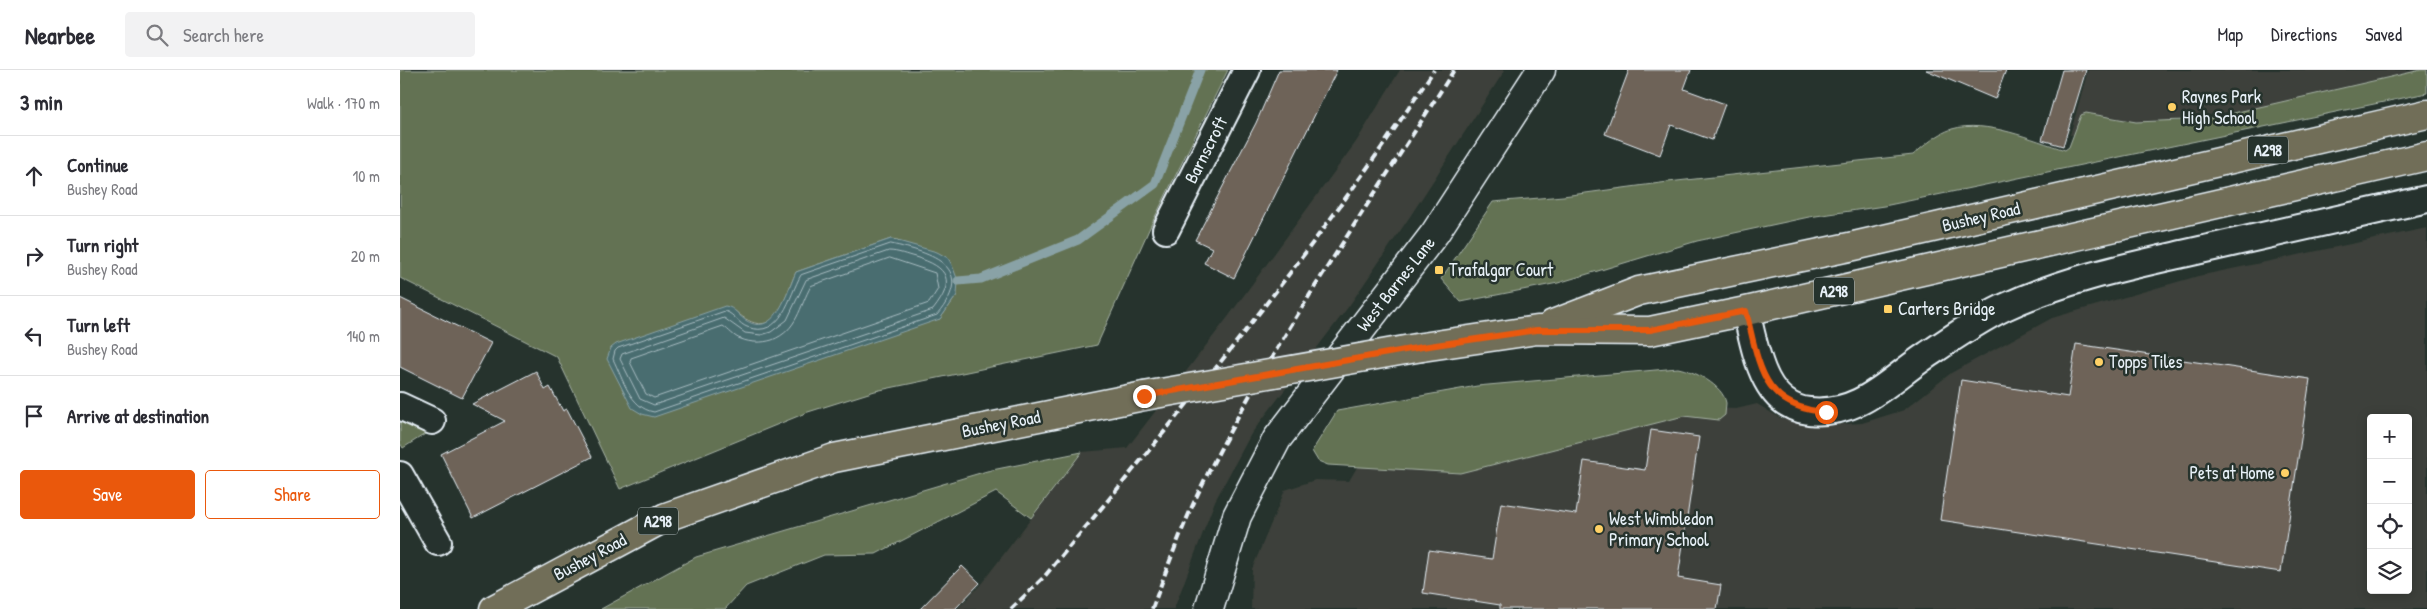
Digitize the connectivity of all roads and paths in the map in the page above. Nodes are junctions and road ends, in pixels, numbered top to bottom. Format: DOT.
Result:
graph roads {
  1 [pos="1246,70"];
  2 [pos="1541,70"];
  3 [pos="2427,114"];
  4 [pos="2427,156"];
  5 [pos="2427,199"];
  6 [pos="1166,230"];
  7 [pos="1746,311"];
  8 [pos="1537,330"];
  9 [pos="400,406"];
  10 [pos="432,421"];
  11 [pos="400,475"];
  12 [pos="438,542"];
  13 [pos="494,609"];
  14 [pos="1208,609"];
  1 -- 6 [label="street, Barnscroft"];
  2 -- 14 [label="main road, West Barnes Lane"];
  3 -- 8 [label="main road, Bushey Road / A298"];
  4 -- 7 [label="main road, Bushey Road / A298"];
  5 -- 7 [label="street"];
  7 -- 8 [label="main road, Bushey Road / A298"];
  8 -- 13 [label="main road, Bushey Road / A298, bridge"];
  9 -- 10 [label="street"];
  11 -- 12 [label="street"];
}
